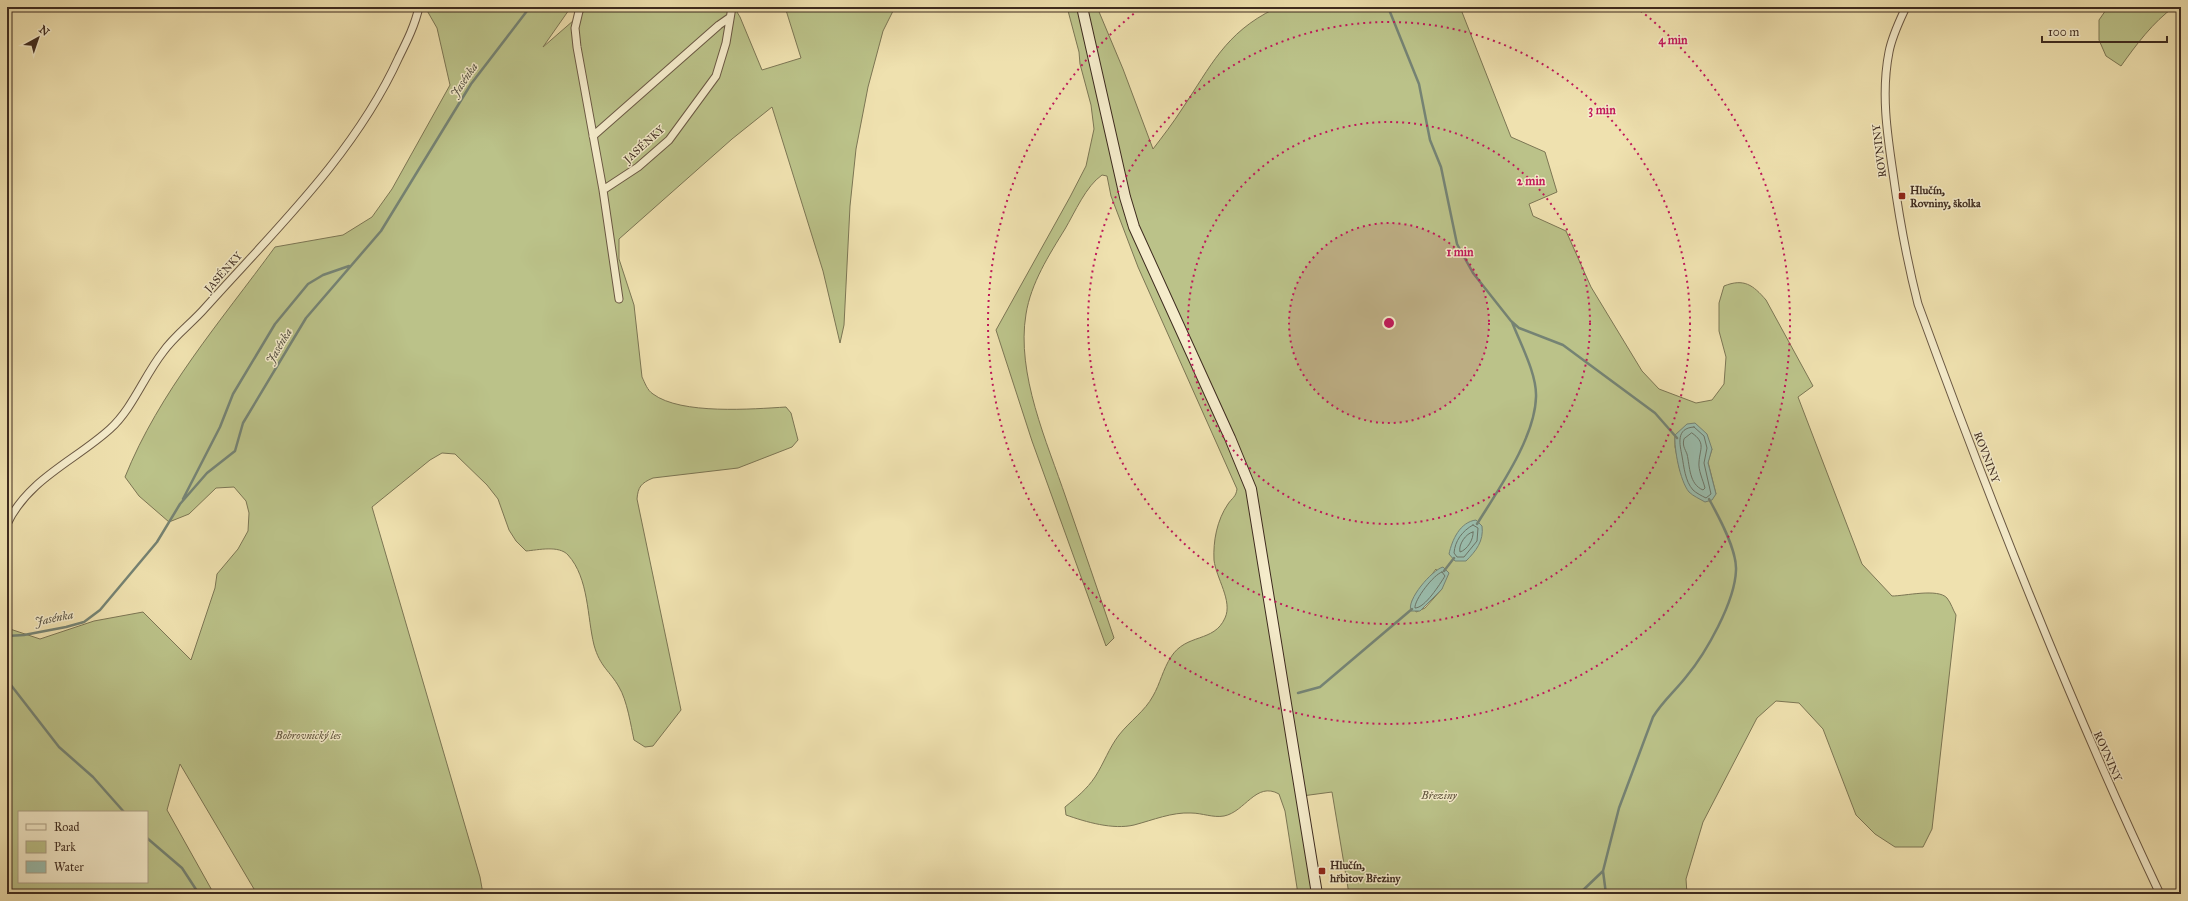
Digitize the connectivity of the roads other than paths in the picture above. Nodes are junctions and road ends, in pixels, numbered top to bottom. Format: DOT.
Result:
graph roads {
  1 [pos="418,7"];
  2 [pos="580,7"];
  3 [pos="732,7"];
  4 [pos="1082,7"];
  5 [pos="1906,7"];
  6 [pos="729,18"];
  7 [pos="593,136"];
  8 [pos="603,190"];
  9 [pos="619,299"];
  10 [pos="7,524"];
  11 [pos="1317,894"];
  12 [pos="2160,894"];
  1 -- 10 [label="street, JASÉNKY"];
  2 -- 7 [label="street"];
  3 -- 6 [label="street, JASÉNKY"];
  4 -- 11 [label="street"];
  5 -- 12 [label="street, ROVNINY"];
  6 -- 7 [label="street"];
  6 -- 8 [label="street, JASÉNKY"];
  7 -- 8 [label="street"];
  8 -- 9 [label="street"];
}
